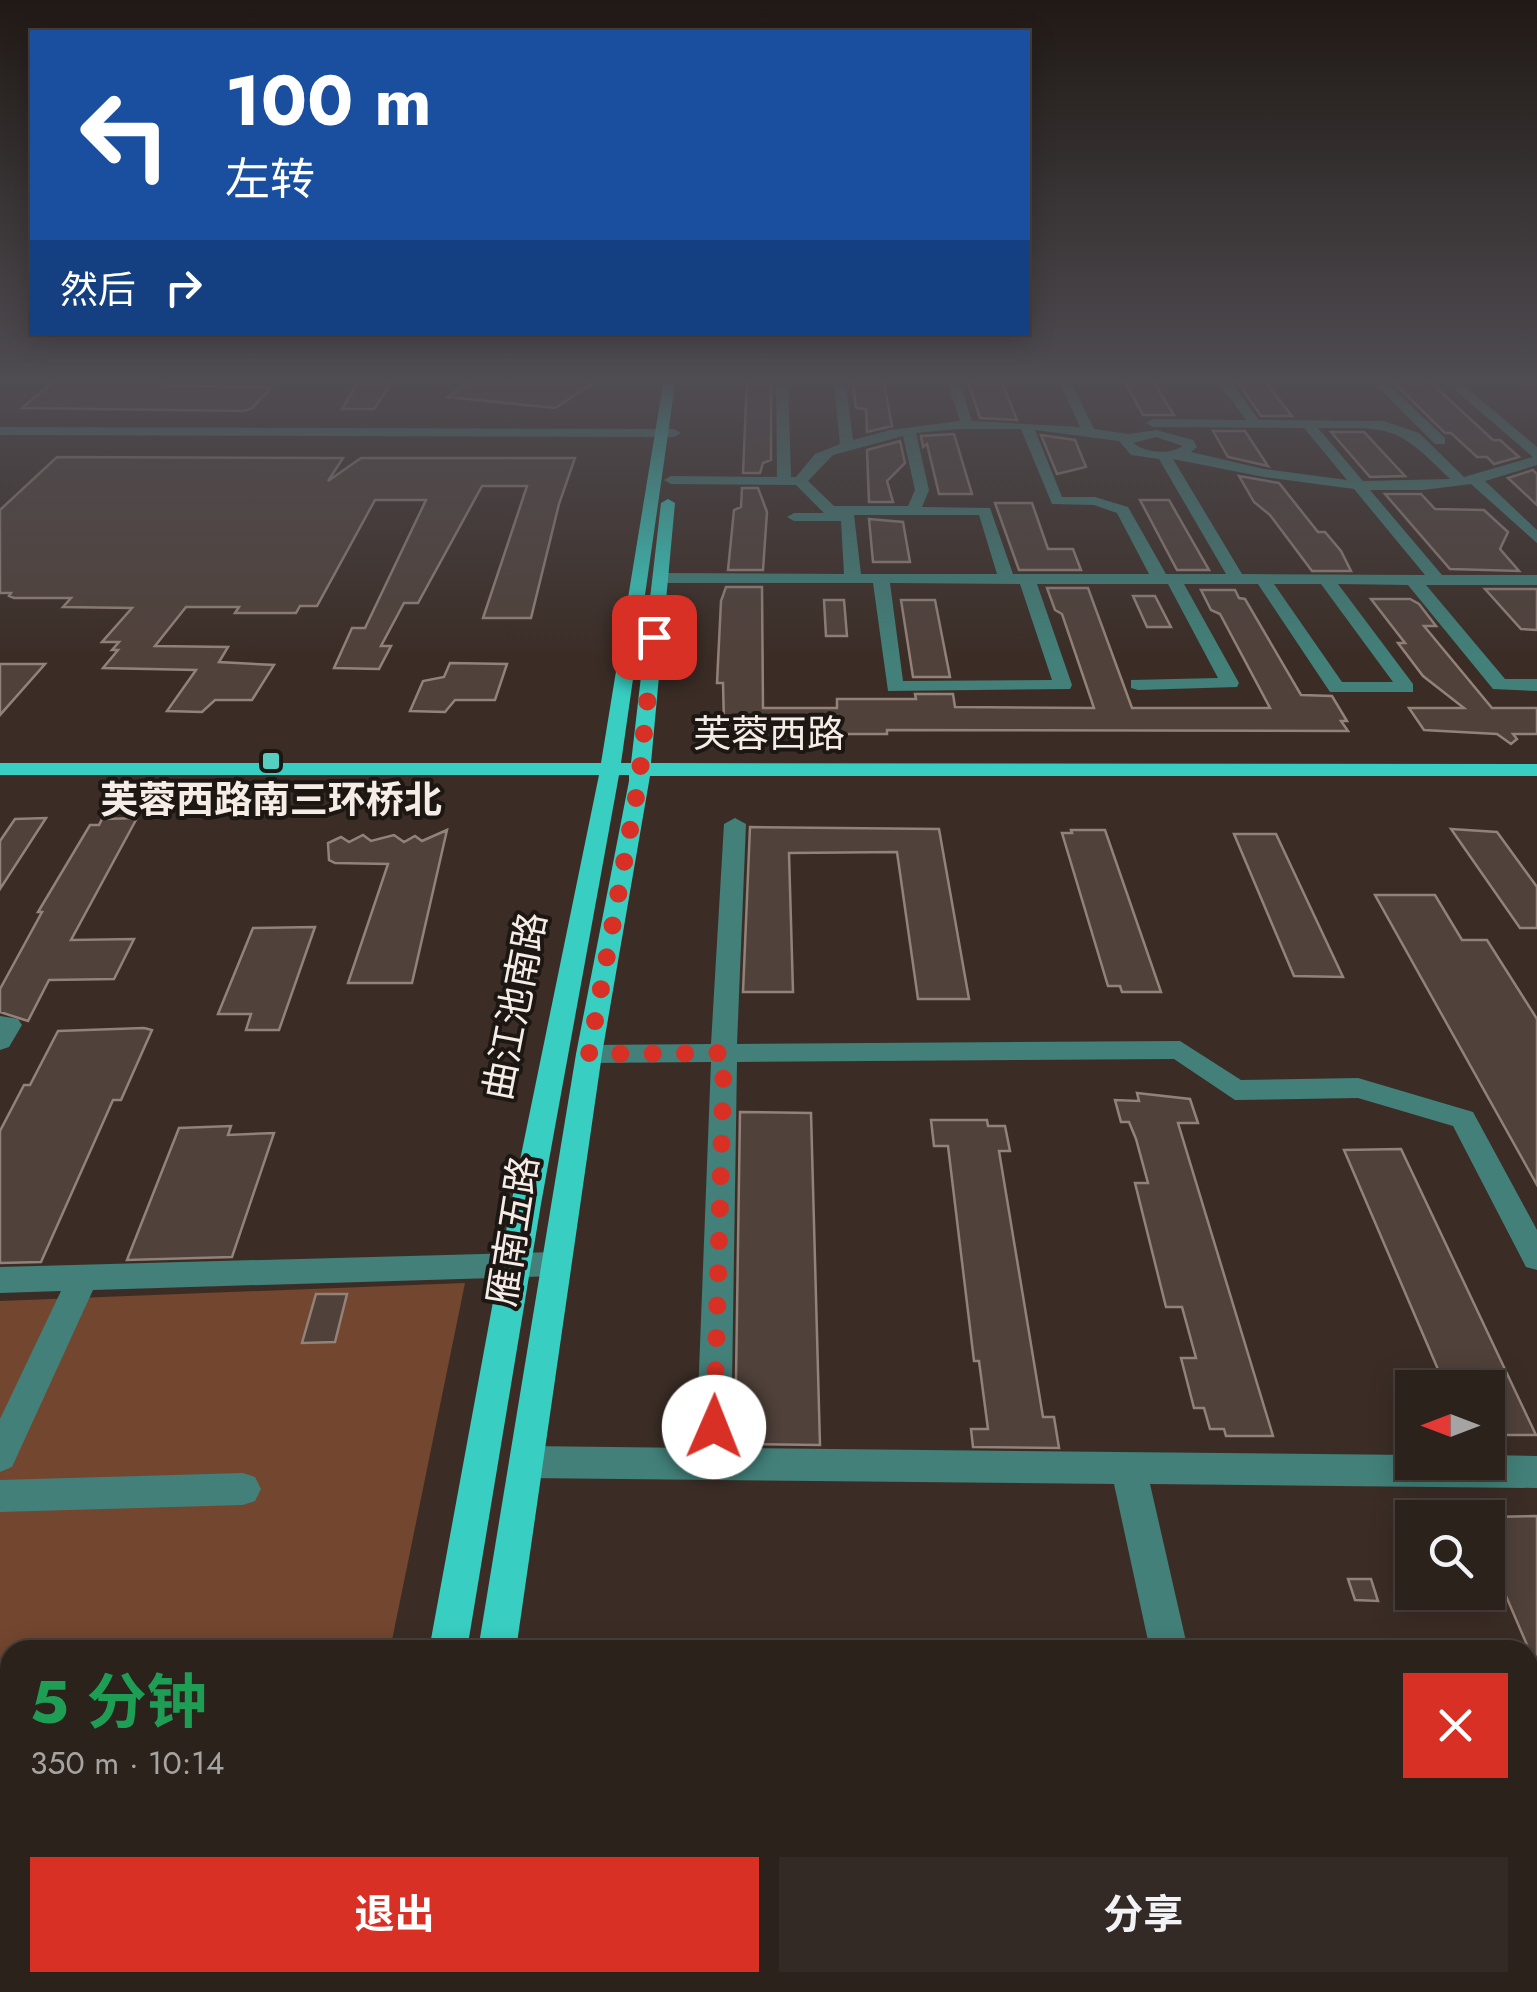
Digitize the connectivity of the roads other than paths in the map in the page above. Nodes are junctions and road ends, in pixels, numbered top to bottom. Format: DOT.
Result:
graph roads {
  1 [pos="660,471"];
  2 [pos="670,471"];
  3 [pos="791,471"];
  4 [pos="804,471"];
  5 [pos="918,471"];
  6 [pos="1045,471"];
  7 [pos="1180,471"];
  8 [pos="1261,471"];
  9 [pos="1346,471"];
  10 [pos="1456,471"];
  11 [pos="1512,471"];
  12 [pos="1466,479"];
  13 [pos="671,480"];
  14 [pos="792,481"];
  15 [pos="1357,484"];
  16 [pos="913,511"];
  17 [pos="794,517"];
  18 [pos="1537,538"];
  19 [pos="661,578"];
  20 [pos="853,579"];
  21 [pos="881,579"];
  22 [pos="1017,579"];
  23 [pos="1166,580"];
  24 [pos="1237,580"];
  25 [pos="1264,580"];
  26 [pos="1326,580"];
  27 [pos="1413,580"];
  28 [pos="1438,580"];
  29 [pos="1537,580"];
  30 [pos="1138,684"];
  31 [pos="1537,685"];
  32 [pos="0,770"];
  33 [pos="1537,770"];
  34 [pos="624,775"];
  35 [pos="0,780"];
  36 [pos="1537,782"];
  37 [pos="735,824"];
  38 [pos="0,1025"];
  39 [pos="0,1041"];
  40 [pos="724,1053"];
  41 [pos="589,1054"];
  42 [pos="1537,1258"];
  43 [pos="516,1264"];
  44 [pos="556,1264"];
  45 [pos="83,1277"];
  46 [pos="0,1280"];
  47 [pos="0,1456"];
  48 [pos="526,1462"];
  49 [pos="714,1465"];
  50 [pos="1129,1471"];
  51 [pos="1537,1472"];
  52 [pos="243,1489"];
  53 [pos="0,1496"];
  54 [pos="450,1640"];
  55 [pos="499,1640"];
  56 [pos="1167,1640"];
  1 -- 34 [label="main road, 曲江池南路"];
  2 -- 13 [label="main road, 曲江池南路"];
  3 -- 14 [label="street"];
  4 -- 14 [label="street"];
  5 -- 16 [label="street"];
  6 -- 23 [label="street"];
  7 -- 24 [label="street"];
  8 -- 15 [label="street"];
  9 -- 15 [label="street"];
  10 -- 12 [label="street"];
  11 -- 12 [label="street"];
  12 -- 15 [label="street"];
  12 -- 18 [label="street"];
  13 -- 14 [label="street"];
  13 -- 19 [label="main road, 曲江池南路"];
  14 -- 16 [label="street"];
  15 -- 28 [label="street"];
  16 -- 22 [label="street"];
  17 -- 20 [label="street"];
  19 -- 20 [label="street"];
  19 -- 34 [label="main road, 曲江池南路"];
  20 -- 21 [label="street"];
  21 -- 22 [label="street"];
  21 -- 22 [label="street"];
  22 -- 23 [label="street"];
  23 -- 24 [label="street"];
  23 -- 30 [label="street"];
  24 -- 25 [label="street"];
  25 -- 26 [label="street"];
  25 -- 26 [label="street"];
  26 -- 27 [label="street"];
  27 -- 28 [label="street"];
  27 -- 31 [label="street"];
  28 -- 29 [label="street"];
  32 -- 34 [label="main road, 芙蓉西路"];
  33 -- 34 [label="main road, 芙蓉西路"];
  34 -- 35 [label="main road, 芙蓉西路"];
  34 -- 36 [label="main road, 芙蓉西路"];
  34 -- 41 [label="main road, 雁南五路"];
  34 -- 43 [label="main road, 曲江池南路"];
  37 -- 40 [label="street"];
  38 -- 39 [label="street"];
  40 -- 41 [label="street"];
  40 -- 42 [label="street"];
  40 -- 49 [label="street"];
  41 -- 44 [label="main road, 雁南五路"];
  43 -- 44 [label="street"];
  43 -- 45 [label="street"];
  43 -- 54 [label="main road, 曲江池南路"];
  44 -- 48 [label="main road, 雁南五路"];
  45 -- 46 [label="street"];
  45 -- 47 [label="street"];
  48 -- 49 [label="street"];
  48 -- 55 [label="main road, 雁南五路"];
  49 -- 50 [label="street"];
  50 -- 51 [label="street"];
  50 -- 56 [label="street"];
  52 -- 53 [label="street"];
}
